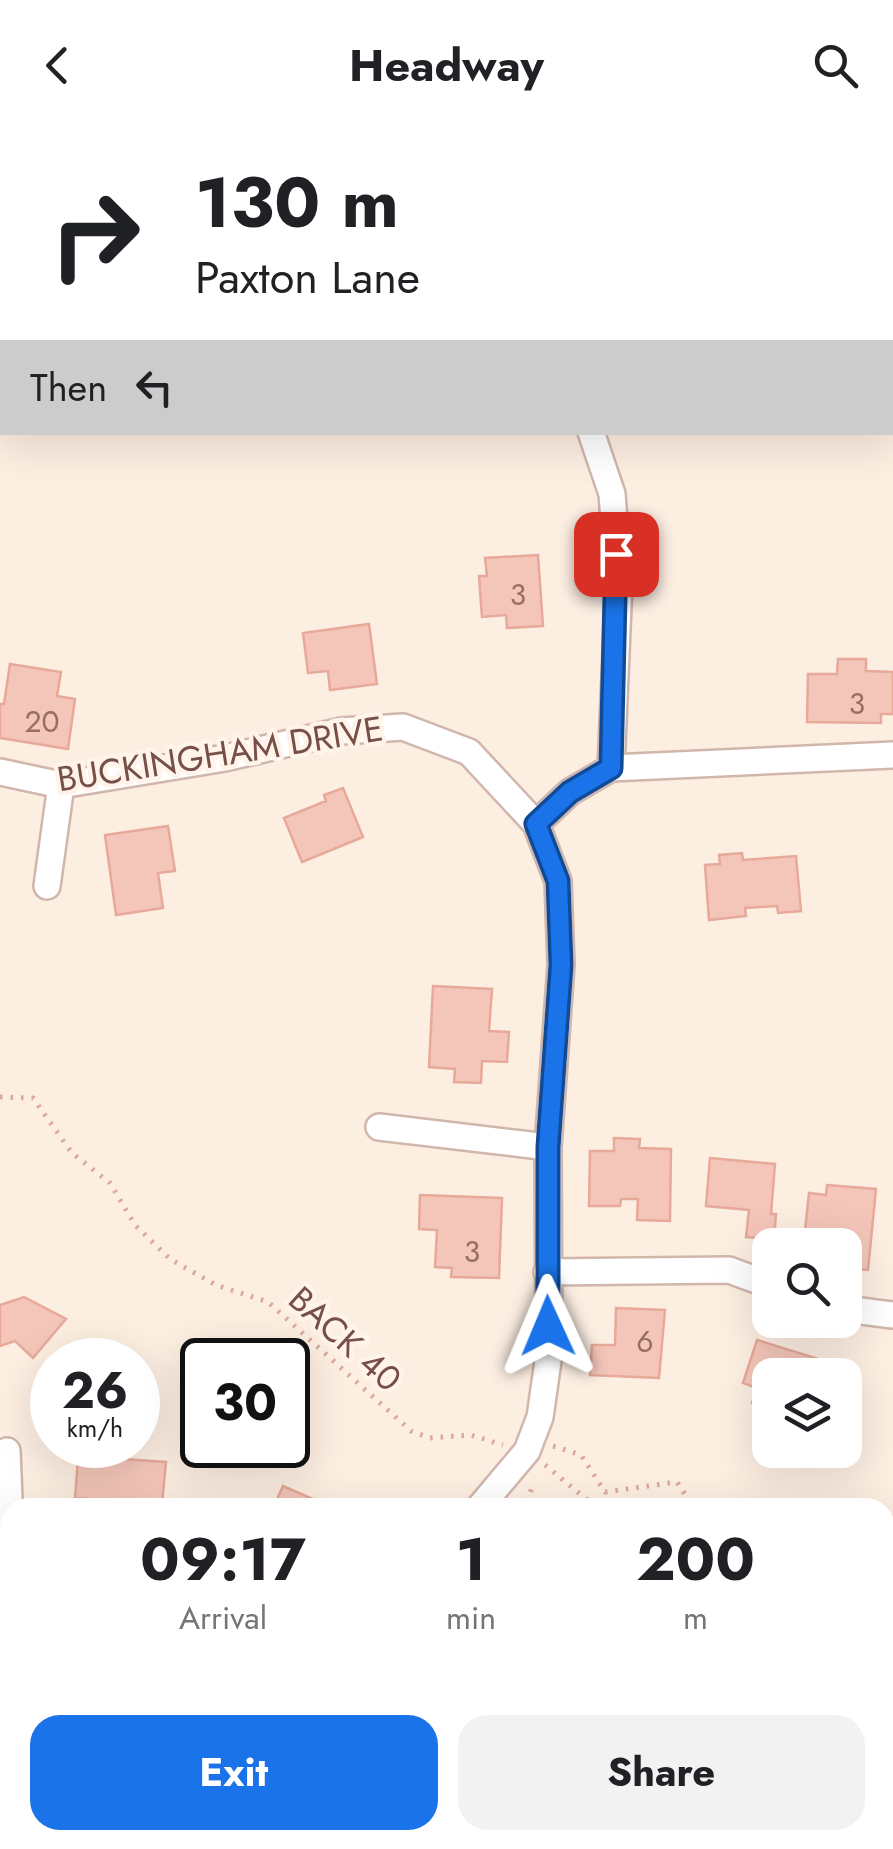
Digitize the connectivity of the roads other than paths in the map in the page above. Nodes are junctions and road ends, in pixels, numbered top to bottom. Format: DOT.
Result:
graph roads {
  1 [pos="593,435"];
  2 [pos="893,754"];
  3 [pos="611,768"];
  4 [pos="0,772"];
  5 [pos="60,785"];
  6 [pos="536,824"];
  7 [pos="47,886"];
  8 [pos="380,1126"];
  9 [pos="548,1147"];
  10 [pos="547,1272"];
  11 [pos="752,1279"];
  12 [pos="862,1311"];
  13 [pos="893,1315"];
  14 [pos="7,1452"];
  15 [pos="9,1498"];
  16 [pos="490,1498"];
  1 -- 3 [label="street"];
  2 -- 3 [label="street"];
  3 -- 6 [label="street"];
  4 -- 5 [label="street, BUCKINGHAM DRIVE"];
  5 -- 6 [label="street, BUCKINGHAM DRIVE"];
  5 -- 7 [label="street"];
  6 -- 9 [label="street, BUCKINGHAM DRIVE"];
  8 -- 9 [label="street"];
  9 -- 10 [label="street, BUCKINGHAM DRIVE"];
  10 -- 11 [label="street"];
  10 -- 16 [label="street, BUCKINGHAM DRIVE"];
  12 -- 13 [label="street"];
  14 -- 15 [label="street"];
}
